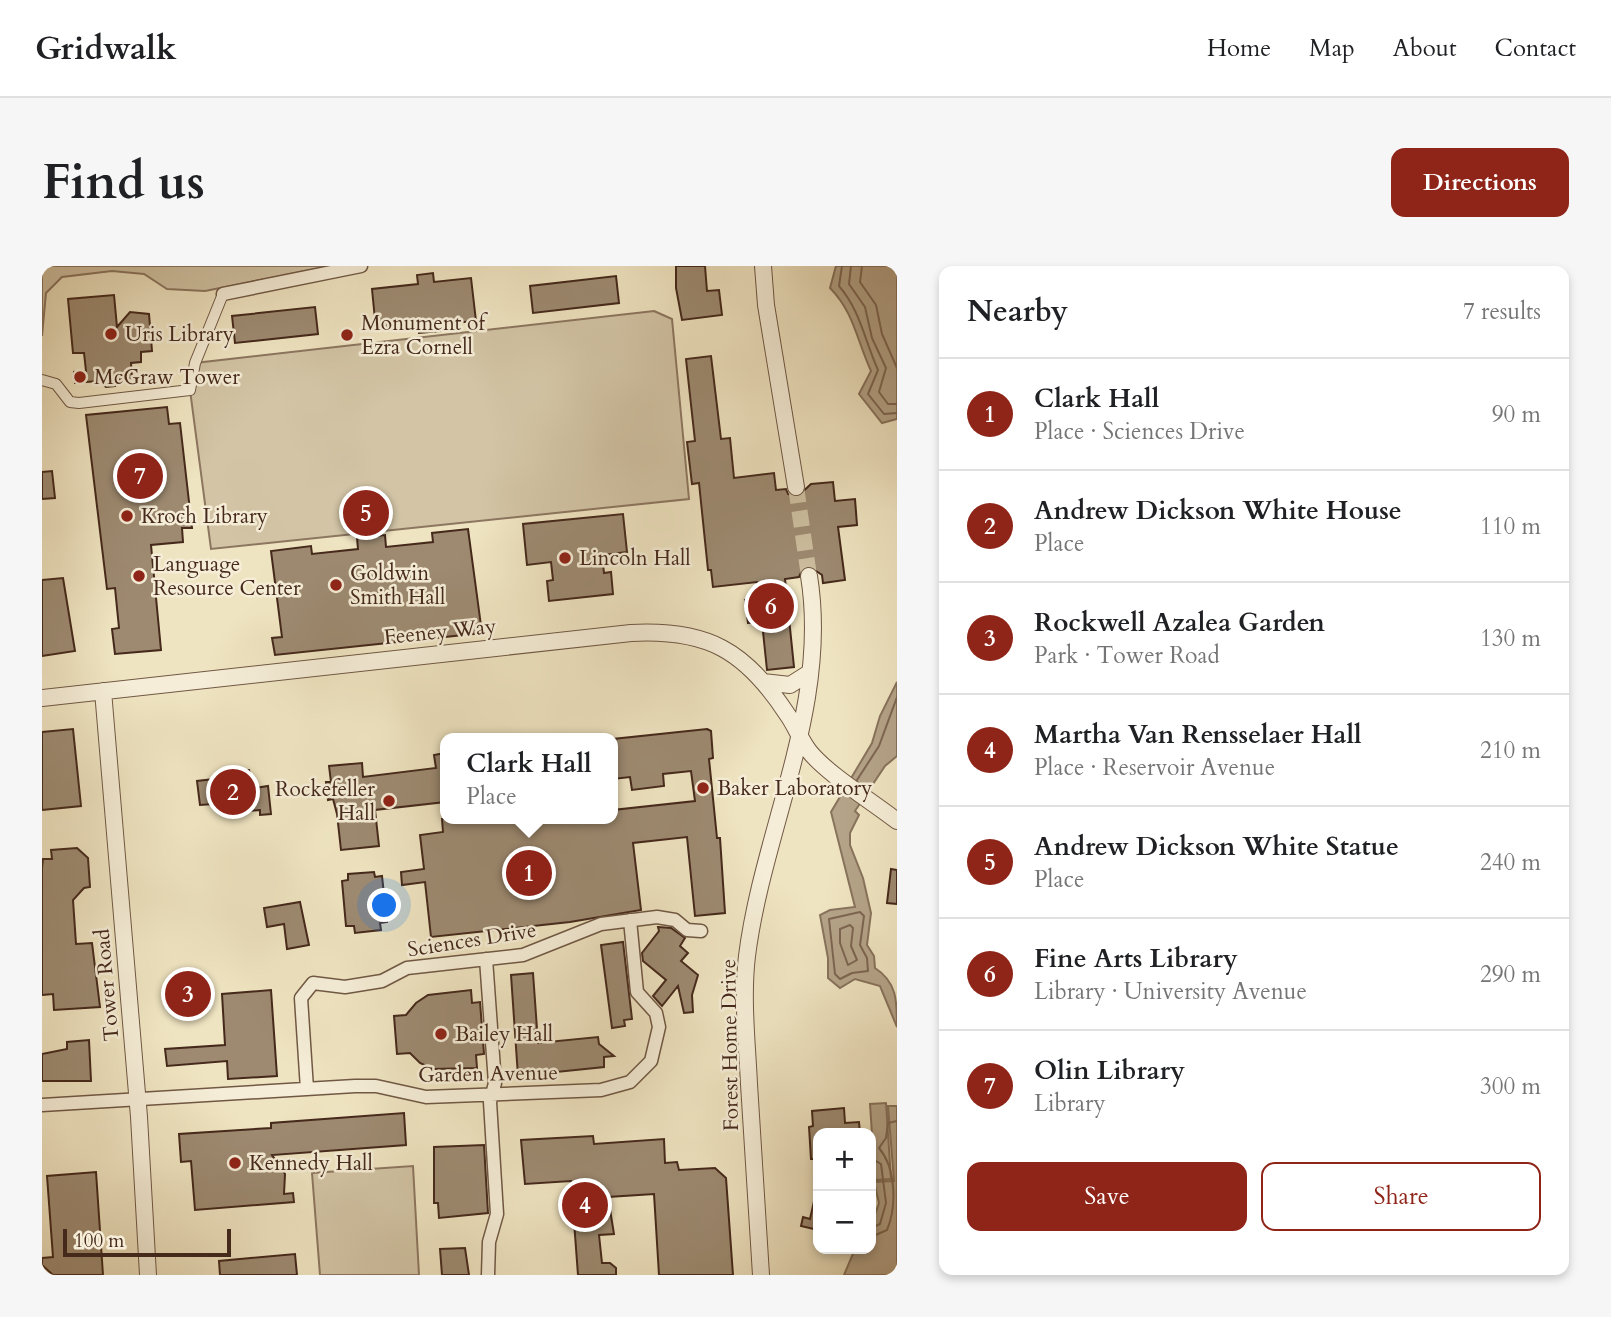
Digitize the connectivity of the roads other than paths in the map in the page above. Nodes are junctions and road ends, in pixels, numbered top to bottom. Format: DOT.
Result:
graph roads {
  1 [pos="361,266"];
  2 [pos="763,266"];
  3 [pos="223,294"];
  4 [pos="42,380"];
  5 [pos="796,487"];
  6 [pos="809,576"];
  7 [pos="808,673"];
  8 [pos="763,682"];
  9 [pos="103,691"];
  10 [pos="42,698"];
  11 [pos="800,736"];
  12 [pos="897,821"];
  13 [pos="630,920"];
  14 [pos="701,930"];
  15 [pos="485,959"];
  16 [pos="307,1089"];
  17 [pos="493,1093"];
  18 [pos="138,1101"];
  19 [pos="42,1105"];
  20 [pos="148,1275"];
  21 [pos="488,1275"];
  22 [pos="761,1275"];
  1 -- 3 [label="street"];
  2 -- 5 [label="street"];
  3 -- 4 [label="street"];
  6 -- 7 [label="street, Forest Home Drive"];
  7 -- 8 [label="street"];
  7 -- 11 [label="street, Forest Home Drive"];
  8 -- 9 [label="street, Feeney Way"];
  8 -- 11 [label="street, Feeney Way"];
  9 -- 10 [label="street, Feeney Way"];
  9 -- 18 [label="street, Tower Road"];
  11 -- 12 [label="street, Feeney Way"];
  11 -- 22 [label="street, Forest Home Drive"];
  13 -- 14 [label="street, Sciences Drive"];
  13 -- 15 [label="street, Sciences Drive"];
  13 -- 17 [label="street, Garden Avenue"];
  15 -- 16 [label="street, Sciences Drive"];
  15 -- 17 [label="street"];
  16 -- 17 [label="street, Garden Avenue"];
  16 -- 18 [label="street, Garden Avenue"];
  17 -- 21 [label="street"];
  18 -- 19 [label="street, Garden Avenue"];
  18 -- 20 [label="street, Tower Road"];
}
